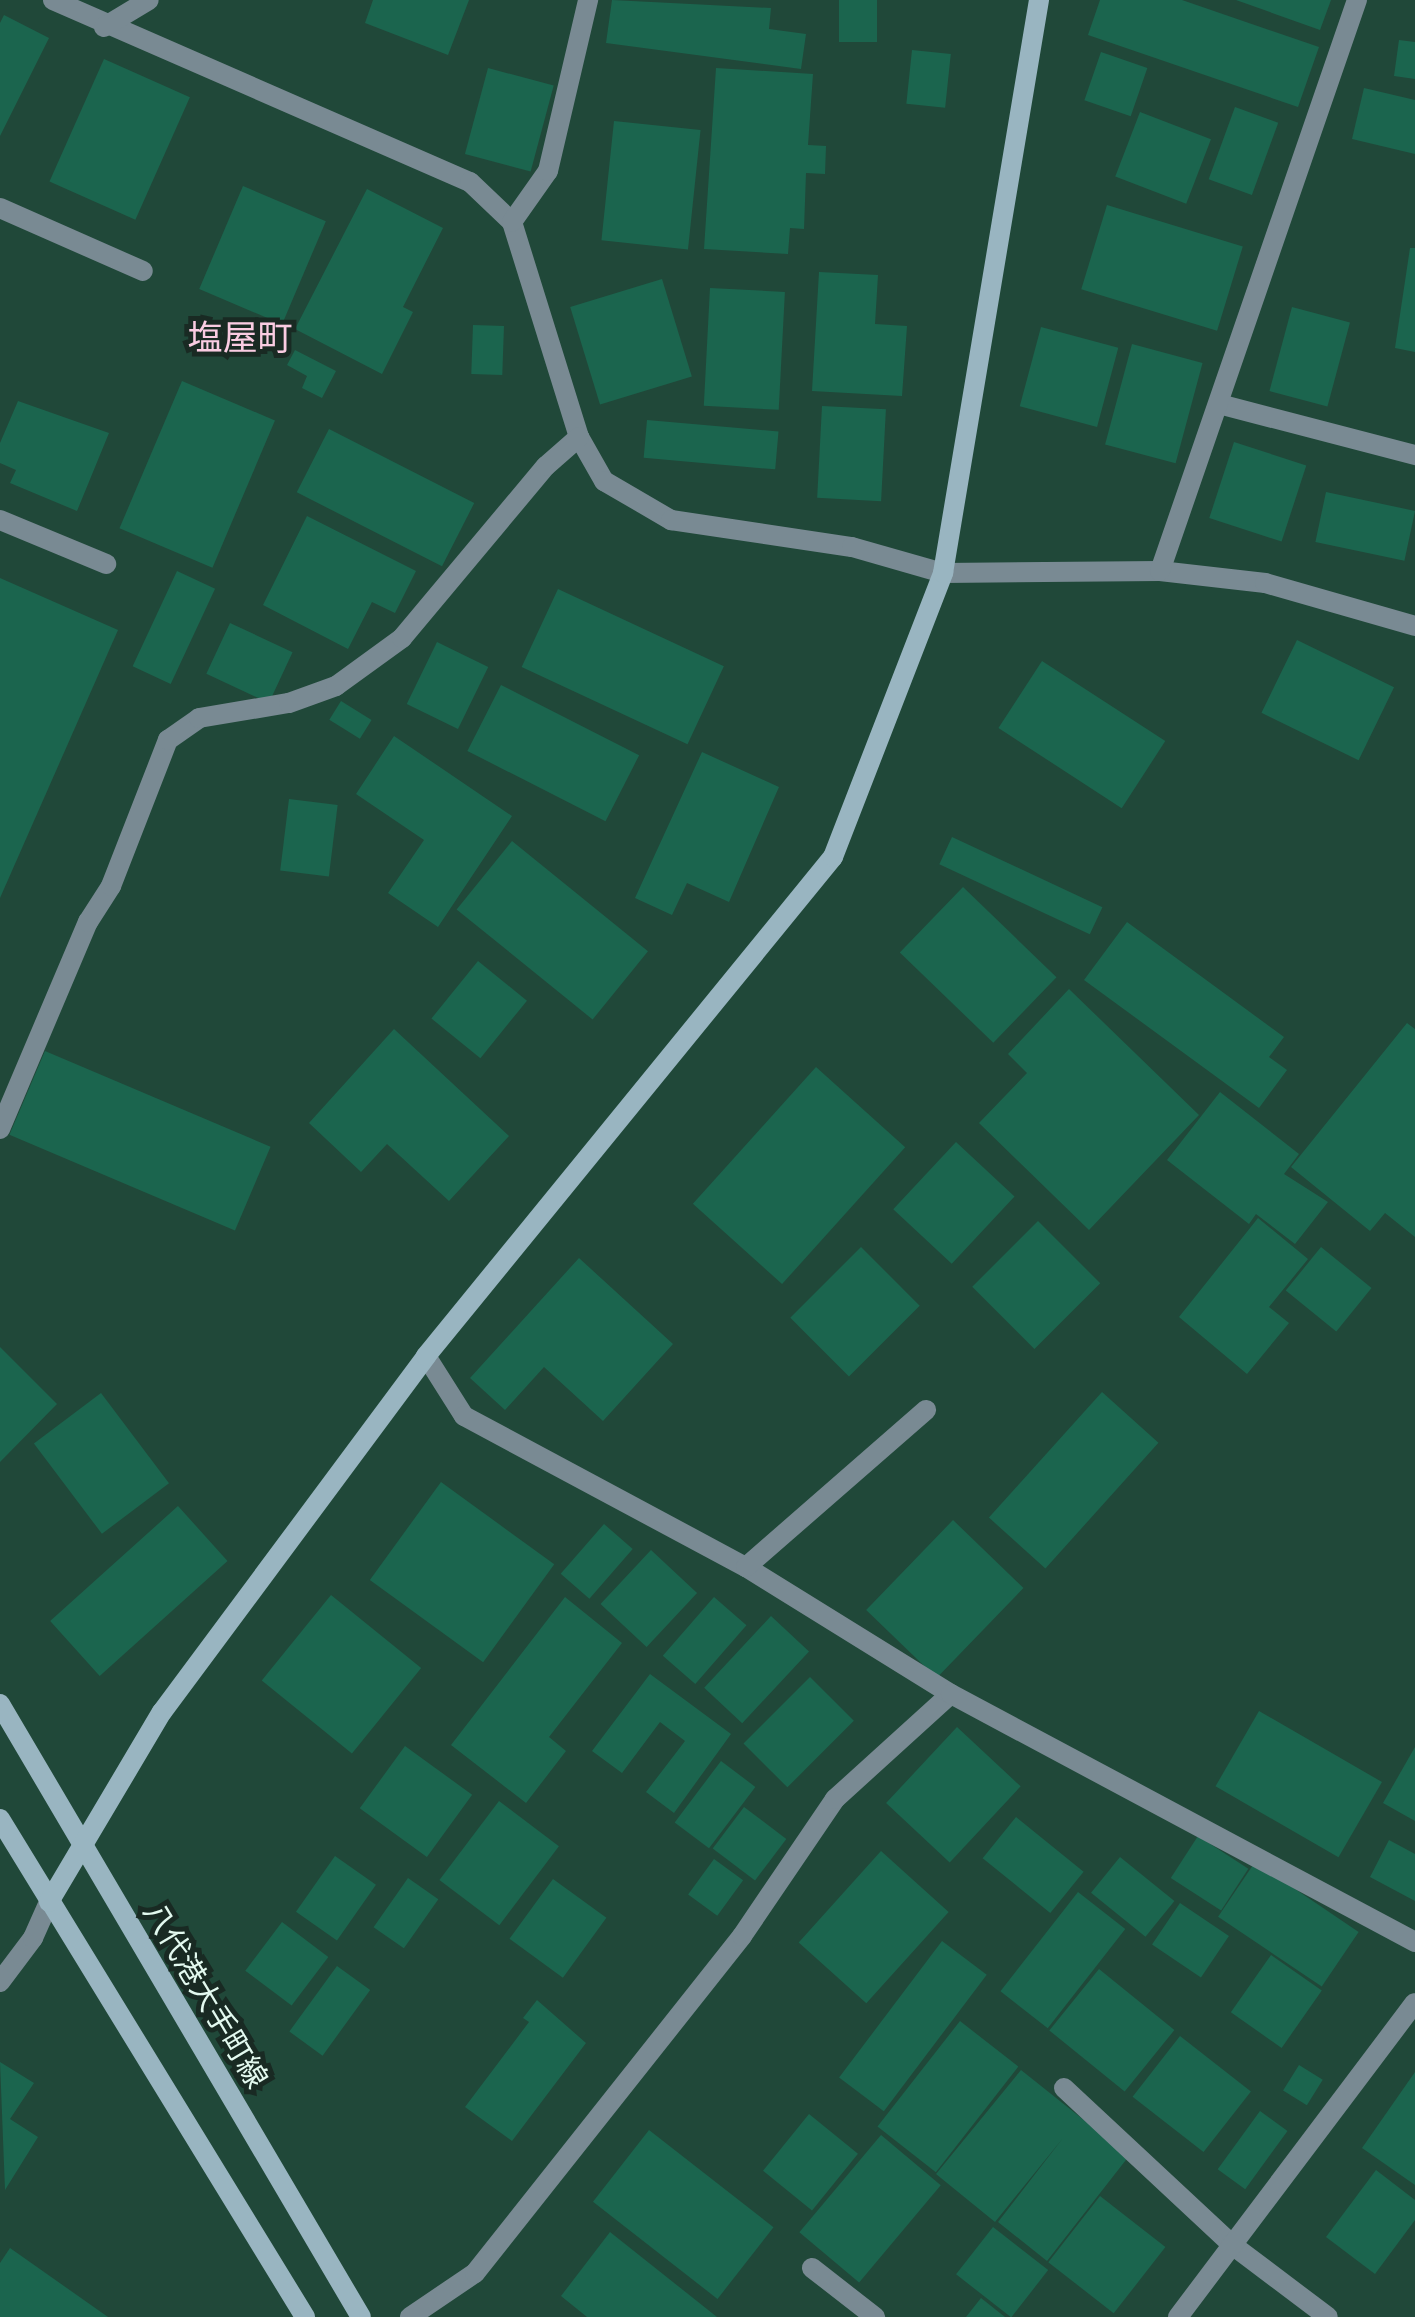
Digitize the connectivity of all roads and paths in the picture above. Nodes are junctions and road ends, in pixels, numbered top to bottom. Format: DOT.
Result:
graph roads {
  1 [pos="52,0"];
  2 [pos="149,0"];
  3 [pos="588,0"];
  4 [pos="1039,0"];
  5 [pos="1357,0"];
  6 [pos="104,28"];
  7 [pos="0,208"];
  8 [pos="512,222"];
  9 [pos="143,271"];
  10 [pos="1219,404"];
  11 [pos="579,437"];
  12 [pos="1415,455"];
  13 [pos="0,520"];
  14 [pos="106,564"];
  15 [pos="1160,571"];
  16 [pos="943,573"];
  17 [pos="1415,626"];
  18 [pos="0,1129"];
  19 [pos="426,1356"];
  20 [pos="926,1410"];
  21 [pos="746,1566"];
  22 [pos="951,1694"];
  23 [pos="0,1704"];
  24 [pos="0,1819"];
  25 [pos="81,1842"];
  26 [pos="49,1902"];
  27 [pos="1415,1942"];
  28 [pos="0,1982"];
  29 [pos="1415,2002"];
  30 [pos="1064,2088"];
  31 [pos="1231,2244"];
  32 [pos="812,2268"];
  33 [pos="305,2317"];
  34 [pos="361,2317"];
  35 [pos="410,2317"];
  36 [pos="875,2317"];
  37 [pos="1178,2317"];
  38 [pos="1328,2317"];
  1 -- 6 [label="street"];
  2 -- 6 [label="street"];
  3 -- 8 [label="street"];
  4 -- 16 [label="street"];
  5 -- 10 [label="street"];
  6 -- 8 [label="street"];
  7 -- 9 [label="street"];
  8 -- 11 [label="street"];
  10 -- 12 [label="street"];
  10 -- 15 [label="street"];
  11 -- 16 [label="street"];
  11 -- 18 [label="street"];
  13 -- 14 [label="street"];
  15 -- 16 [label="street"];
  15 -- 17 [label="street"];
  16 -- 19 [label="street"];
  19 -- 21 [label="street"];
  19 -- 25 [label="street"];
  20 -- 21 [label="street"];
  21 -- 22 [label="street"];
  22 -- 27 [label="street"];
  22 -- 35 [label="street"];
  23 -- 25 [label="street, 八代港大手町線"];
  24 -- 26 [label="street"];
  25 -- 26 [label="street"];
  25 -- 34 [label="street, 八代港大手町線"];
  26 -- 28 [label="street"];
  26 -- 33 [label="street"];
  29 -- 31 [label="street"];
  30 -- 31 [label="street"];
  31 -- 37 [label="street"];
  31 -- 38 [label="street"];
  32 -- 36 [label="street"];
}
